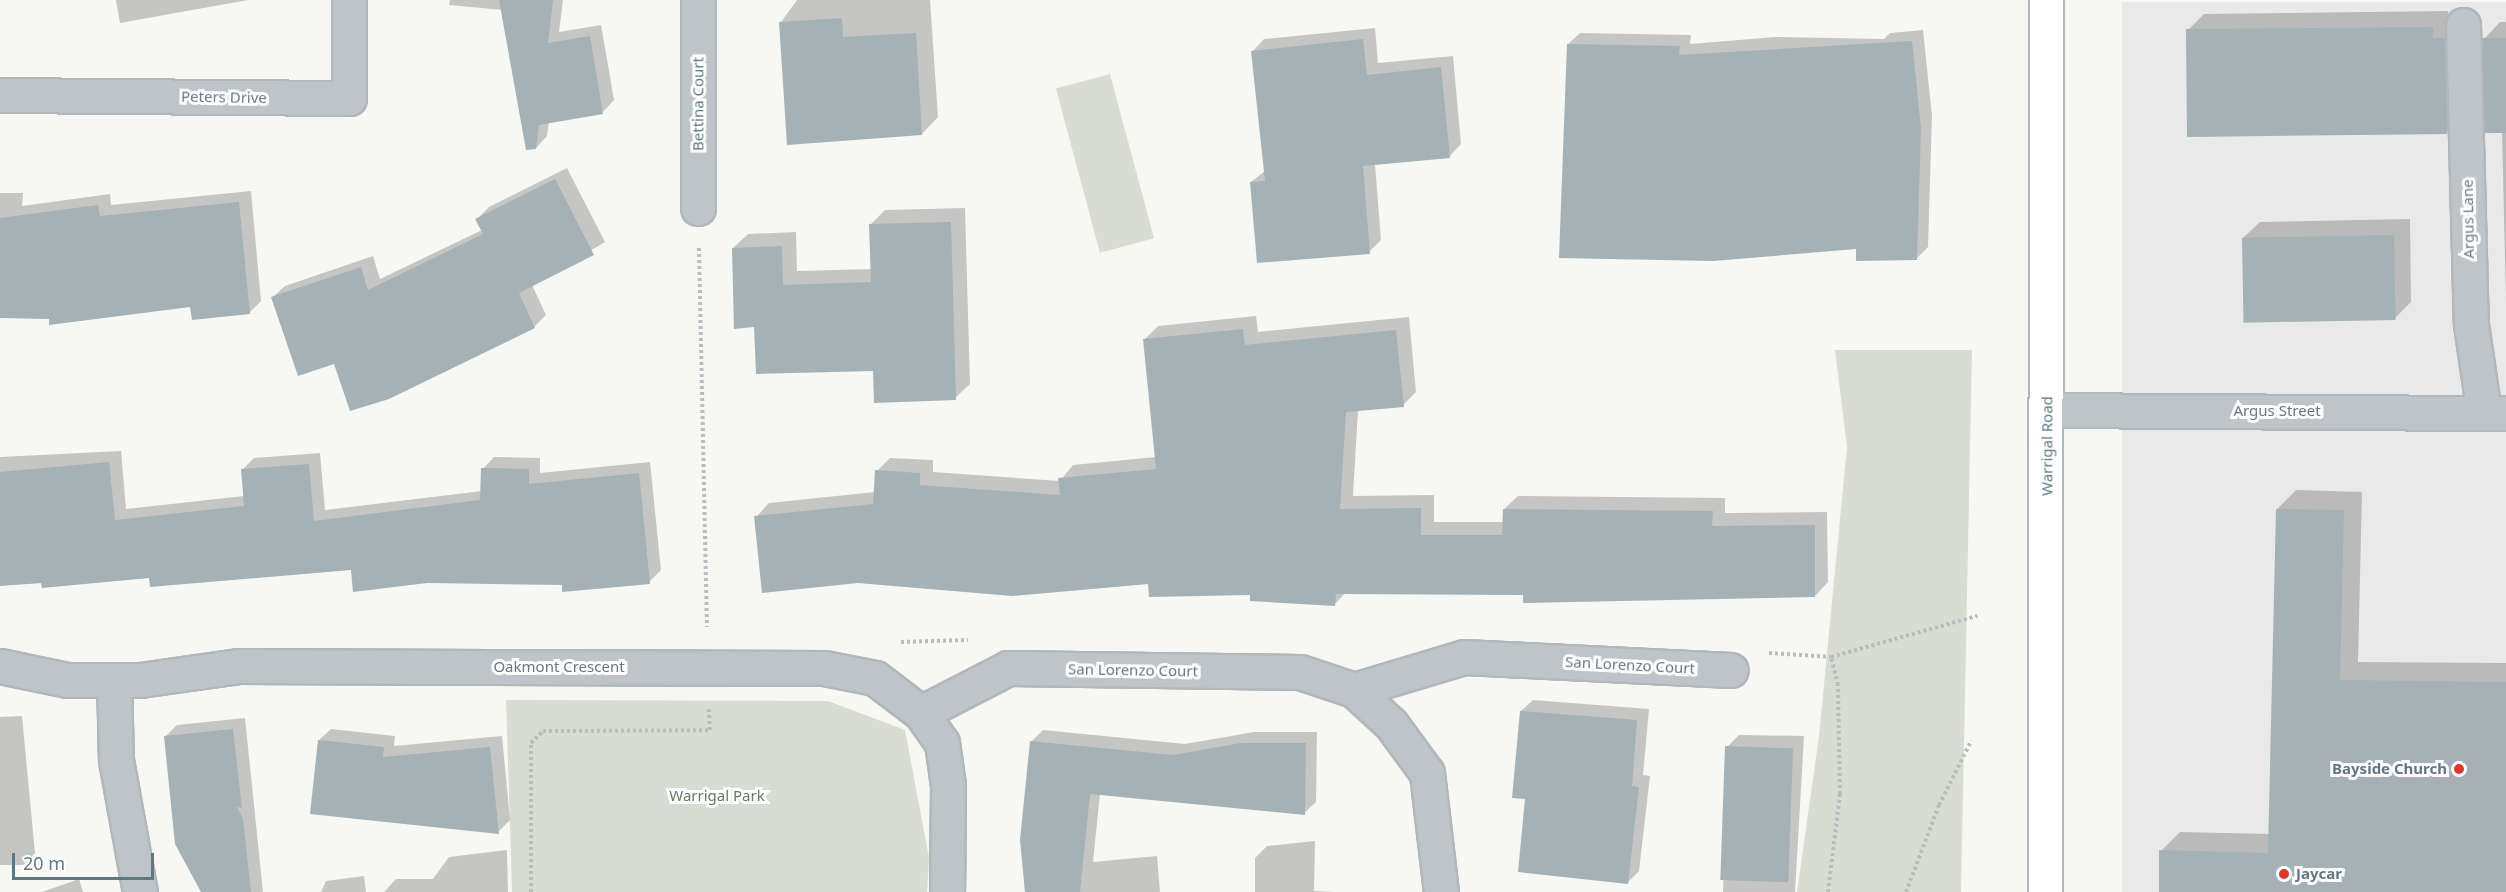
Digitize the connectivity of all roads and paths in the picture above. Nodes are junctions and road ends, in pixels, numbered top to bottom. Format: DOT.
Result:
graph roads {
  1 [pos="349,0"];
  2 [pos="698,0"];
  3 [pos="2046,0"];
  4 [pos="2463,25"];
  5 [pos="0,94"];
  6 [pos="698,208"];
  7 [pos="2048,410"];
  8 [pos="2495,413"];
  9 [pos="1977,616"];
  10 [pos="1831,657"];
  11 [pos="0,666"];
  12 [pos="707,668"];
  13 [pos="1731,670"];
  14 [pos="114,680"];
  15 [pos="1353,690"];
  16 [pos="921,713"];
  17 [pos="1971,741"];
  18 [pos="140,892"];
  19 [pos="531,892"];
  20 [pos="947,892"];
  21 [pos="1441,892"];
  22 [pos="1828,892"];
  23 [pos="1906,892"];
  24 [pos="2045,892"];
  1 -- 5 [label="street, Peters Drive"];
  2 -- 6 [label="street, Bettina Court"];
  3 -- 7 [label="highway, Warrigal Road"];
  4 -- 8 [label="street, Argus Lane"];
  6 -- 12 [label="path"];
  7 -- 8 [label="street, Argus Street"];
  7 -- 24 [label="highway, Warrigal Road"];
  9 -- 10 [label="path"];
  10 -- 13 [label="path"];
  10 -- 22 [label="path"];
  11 -- 14 [label="street, Oakmont Crescent"];
  12 -- 14 [label="street, Oakmont Crescent"];
  12 -- 16 [label="street, Oakmont Crescent"];
  12 -- 19 [label="path"];
  13 -- 15 [label="street, San Lorenzo Court"];
  14 -- 18 [label="street"];
  15 -- 16 [label="street, San Lorenzo Court"];
  15 -- 21 [label="street, San Lorenzo Court"];
  16 -- 20 [label="street, Oakmont Crescent"];
  17 -- 23 [label="path"];
}
